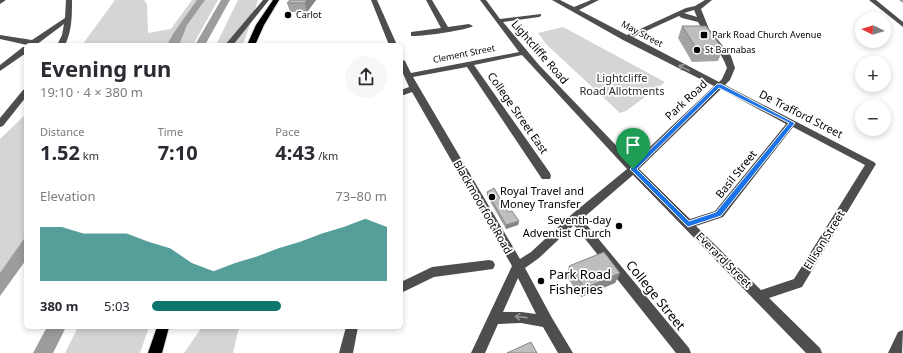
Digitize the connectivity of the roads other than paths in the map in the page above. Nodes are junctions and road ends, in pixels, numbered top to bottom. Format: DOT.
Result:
graph roads {
  1 [pos="3,0"];
  2 [pos="69,0"];
  3 [pos="266,0"];
  4 [pos="276,0"];
  5 [pos="374,0"];
  6 [pos="429,0"];
  7 [pos="483,0"];
  8 [pos="555,0"];
  9 [pos="596,0"];
  10 [pos="709,0"];
  11 [pos="872,0"];
  12 [pos="0,2"];
  13 [pos="697,8"];
  14 [pos="574,10"];
  15 [pos="678,13"];
  16 [pos="539,15"];
  17 [pos="69,18"];
  18 [pos="700,20"];
  19 [pos="498,21"];
  20 [pos="902,24"];
  21 [pos="469,26"];
  22 [pos="446,30"];
  23 [pos="414,34"];
  24 [pos="0,37"];
  25 [pos="626,38"];
  26 [pos="27,43"];
  27 [pos="33,43"];
  28 [pos="62,43"];
  29 [pos="231,43"];
  30 [pos="252,43"];
  31 [pos="392,43"];
  32 [pos="24,51"];
  33 [pos="523,53"];
  34 [pos="469,64"];
  35 [pos="403,65"];
  36 [pos="0,70"];
  37 [pos="408,76"];
  38 [pos="719,86"];
  39 [pos="414,88"];
  40 [pos="403,92"];
  41 [pos="24,94"];
  42 [pos="792,123"];
  43 [pos="0,124"];
  44 [pos="871,164"];
  45 [pos="633,169"];
  46 [pos="546,176"];
  47 [pos="575,218"];
  48 [pos="688,224"];
  49 [pos="489,265"];
  50 [pos="518,266"];
  51 [pos="403,287"];
  52 [pos="760,296"];
  53 [pos="494,319"];
  54 [pos="547,322"];
  55 [pos="162,329"];
  56 [pos="352,329"];
  57 [pos="903,336"];
  58 [pos="155,353"];
  59 [pos="346,353"];
  60 [pos="478,353"];
  61 [pos="566,353"];
  62 [pos="684,353"];
  63 [pos="815,353"];
  64 [pos="895,353"];
  1 -- 12 [label="street"];
  2 -- 17 [label="street"];
  3 -- 29 [label="street"];
  4 -- 30 [label="main road"];
  5 -- 31 [label="street"];
  6 -- 22 [label="street"];
  7 -- 19 [label="street, Lightcliffe Road"];
  8 -- 14 [label="street, May Street"];
  9 -- 14 [label="street"];
  10 -- 13 [label="street"];
  11 -- 20 [label="street"];
  13 -- 15 [label="street"];
  13 -- 18 [label="street, Park Road"];
  14 -- 25 [label="street, May Street"];
  15 -- 18 [label="street"];
  15 -- 25 [label="street"];
  16 -- 19 [label="street"];
  17 -- 27 [label="street"];
  17 -- 28 [label="street"];
  18 -- 38 [label="street, Park Road"];
  19 -- 33 [label="street, Lightcliffe Road"];
  21 -- 22 [label="street"];
  22 -- 23 [label="street"];
  24 -- 26 [label="street"];
  38 -- 25 [label="street, May Street, one-way"];
  32 -- 36 [label="street"];
  33 -- 34 [label="street, Clement Street"];
  33 -- 45 [label="street, Lightcliffe Road"];
  34 -- 37 [label="street, Clement Street"];
  34 -- 46 [label="street, College Street East"];
  35 -- 37 [label="street, Blackmoorfoot Road"];
  37 -- 39 [label="street, Blackmoorfoot Road"];
  38 -- 42 [label="street, De Trafford Street"];
  38 -- 45 [label="street, Park Road"];
  39 -- 40 [label="street"];
  39 -- 50 [label="street, Blackmoorfoot Road"];
  41 -- 43 [label="street"];
  42 -- 44 [label="street, De Trafford Street"];
  42 -- 48 [label="street, Basil Street"];
  44 -- 52 [label="street, Ellison Street"];
  45 -- 47 [label="street, Park Road"];
  45 -- 48 [label="street, Everard Street"];
  47 -- 50 [label="street, Park Road"];
  47 -- 62 [label="street, College Street"];
  48 -- 52 [label="street, Everard Street"];
  49 -- 51 [label="street"];
  50 -- 53 [label="street"];
  50 -- 54 [label="street, Blackmoorfoot Road"];
  52 -- 63 [label="street, Everard Street"];
  54 -- 53 [label="street, one-way"];
  53 -- 60 [label="street"];
  54 -- 61 [label="street, Blackmoorfoot Road"];
  55 -- 58 [label="main road"];
  56 -- 59 [label="street"];
  57 -- 64 [label="street"];
}
